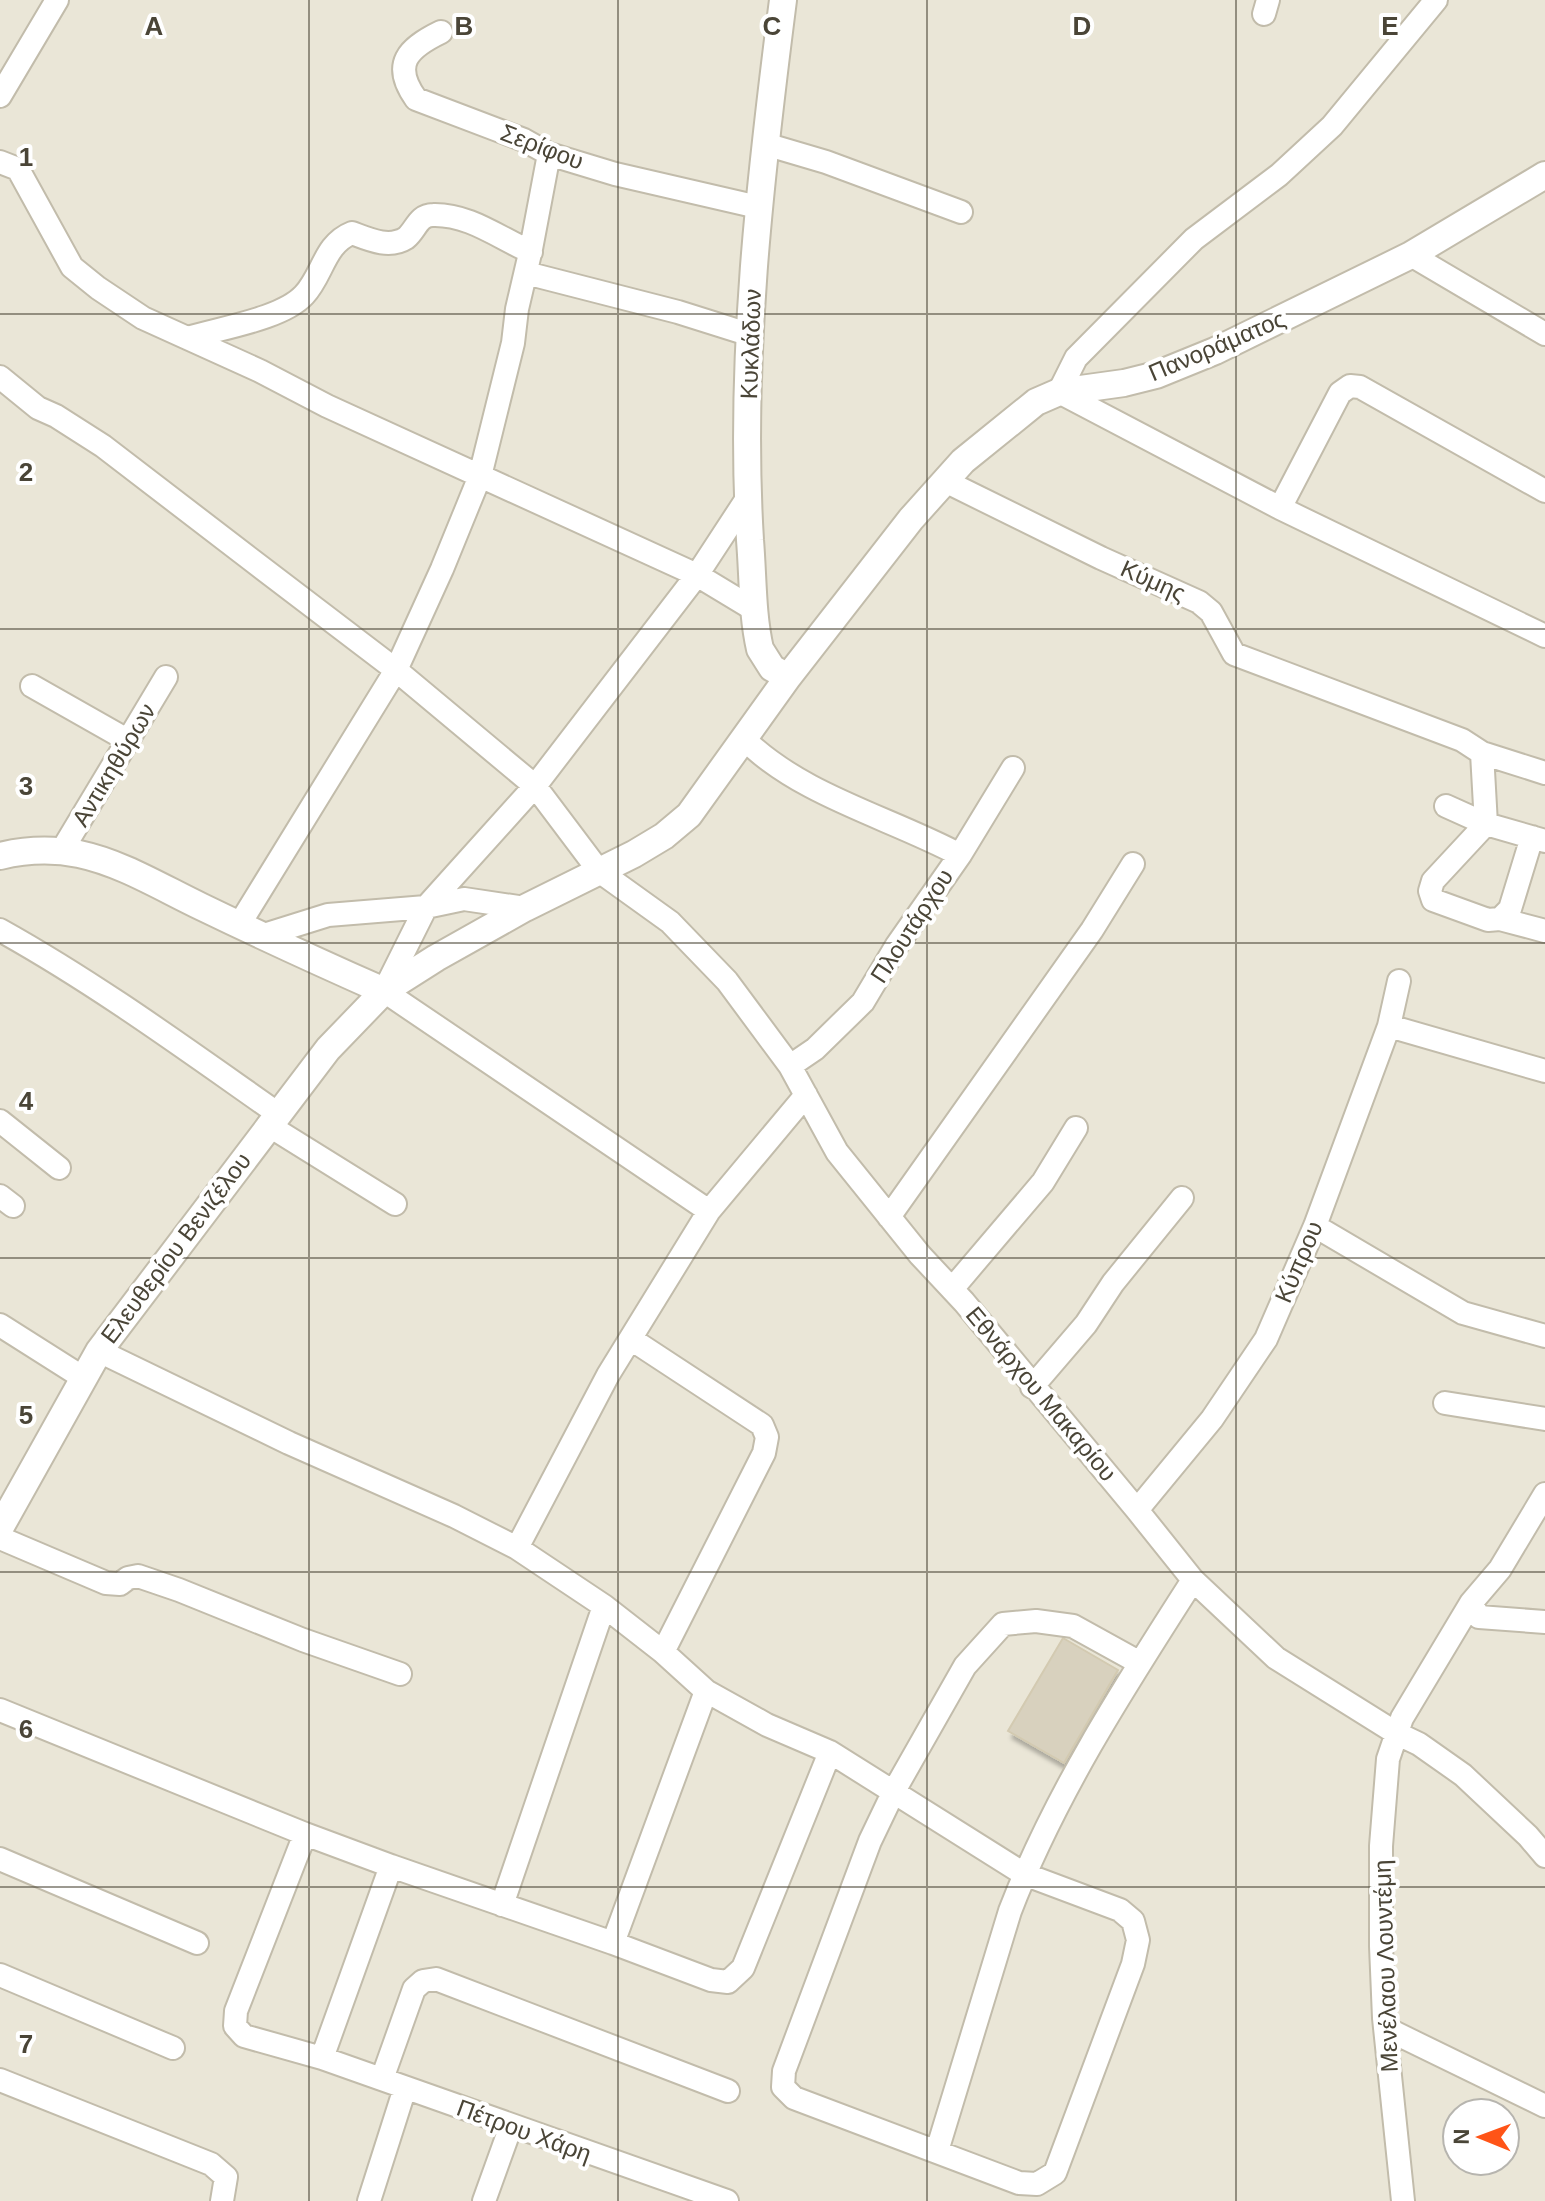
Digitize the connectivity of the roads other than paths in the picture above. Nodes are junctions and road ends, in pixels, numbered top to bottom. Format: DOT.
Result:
graph roads {
  1 [pos="57,0"];
  2 [pos="783,0"];
  3 [pos="1436,0"];
  4 [pos="441,32"];
  5 [pos="0,96"];
  6 [pos="765,144"];
  7 [pos="549,154"];
  8 [pos="0,162"];
  9 [pos="1545,175"];
  10 [pos="758,207"];
  11 [pos="961,212"];
  12 [pos="1411,255"];
  13 [pos="528,262"];
  14 [pos="1545,334"];
  15 [pos="751,335"];
  16 [pos="188,338"];
  17 [pos="0,377"];
  18 [pos="1059,392"];
  19 [pos="480,476"];
  20 [pos="945,481"];
  21 [pos="1545,491"];
  22 [pos="748,497"];
  23 [pos="1280,508"];
  24 [pos="697,575"];
  25 [pos="755,610"];
  26 [pos="1545,636"];
  27 [pos="396,670"];
  28 [pos="166,677"];
  29 [pos="788,677"];
  30 [pos="32,686"];
  31 [pos="744,739"];
  32 [pos="129,741"];
  33 [pos="1482,753"];
  34 [pos="1013,768"];
  35 [pos="1545,773"];
  36 [pos="535,786"];
  37 [pos="1446,806"];
  38 [pos="1486,824"];
  39 [pos="1539,839"];
  40 [pos="61,852"];
  41 [pos="960,855"];
  42 [pos="0,856"];
  43 [pos="1133,864"];
  44 [pos="599,871"];
  45 [pos="426,907"];
  46 [pos="525,908"];
  47 [pos="1500,919"];
  48 [pos="0,930"];
  49 [pos="250,930"];
  50 [pos="1545,931"];
  51 [pos="1399,981"];
  52 [pos="384,991"];
  53 [pos="1389,1026"];
  54 [pos="790,1066"];
  55 [pos="1545,1071"];
  56 [pos="806,1095"];
  57 [pos="273,1119"];
  58 [pos="0,1121"];
  59 [pos="1076,1128"];
  60 [pos="59,1168"];
  61 [pos="1182,1198"];
  62 [pos="395,1204"];
  63 [pos="709,1211"];
  64 [pos="889,1217"];
  65 [pos="1315,1226"];
  66 [pos="952,1289"];
  67 [pos="0,1325"];
  68 [pos="1545,1336"];
  69 [pos="631,1339"];
  70 [pos="99,1351"];
  71 [pos="82,1377"];
  72 [pos="1032,1387"];
  73 [pos="1445,1403"];
  74 [pos="1545,1419"];
  75 [pos="1545,1494"];
  76 [pos="1137,1510"];
  77 [pos="0,1528"];
  78 [pos="0,1538"];
  79 [pos="517,1548"];
  80 [pos="1193,1580"];
  81 [pos="1471,1603"];
  82 [pos="604,1606"];
  83 [pos="1545,1622"];
  84 [pos="663,1652"];
  85 [pos="1140,1663"];
  86 [pos="400,1674"];
  87 [pos="706,1691"];
  88 [pos="0,1710"];
  89 [pos="1396,1733"];
  90 [pos="830,1752"];
  91 [pos="894,1791"];
  92 [pos="305,1834"];
  93 [pos="1537,1835"];
  94 [pos="1545,1856"];
  95 [pos="0,1859"];
  96 [pos="391,1866"];
  97 [pos="1024,1874"];
  98 [pos="502,1905"];
  99 [pos="197,1943"];
  100 [pos="613,1943"];
  101 [pos="0,1975"];
  102 [pos="1385,2028"];
  103 [pos="173,2048"];
  104 [pos="322,2058"];
  105 [pos="382,2079"];
  106 [pos="0,2080"];
  107 [pos="405,2088"];
  108 [pos="728,2091"];
  109 [pos="1545,2106"];
  110 [pos="511,2126"];
  111 [pos="937,2151"];
  112 [pos="222,2201"];
  113 [pos="369,2201"];
  114 [pos="484,2201"];
  115 [pos="727,2201"];
  116 [pos="1403,2201"];
  1 -- 5 [label="street"];
  2 -- 6 [label="street, Κυκλάδων"];
  3 -- 18 [label="street"];
  4 -- 7 [label="street, Σερίφου"];
  6 -- 10 [label="street, Κυκλάδων"];
  6 -- 11 [label="street"];
  7 -- 10 [label="street, Σερίφου"];
  7 -- 13 [label="street"];
  8 -- 16 [label="street"];
  9 -- 12 [label="street, Πανοράματος"];
  10 -- 15 [label="street, Κυκλάδων"];
  12 -- 14 [label="street"];
  12 -- 18 [label="street, Πανοράματος"];
  13 -- 15 [label="street"];
  13 -- 16 [label="street"];
  13 -- 19 [label="street"];
  15 -- 22 [label="street, Κυκλάδων"];
  16 -- 19 [label="street"];
  17 -- 27 [label="street, Εθνάρχου Μακαρίου"];
  18 -- 20 [label="street, Πανοράματος"];
  18 -- 23 [label="street"];
  19 -- 24 [label="street"];
  19 -- 27 [label="street"];
  20 -- 29 [label="street, Πανοράματος"];
  20 -- 33 [label="street, Κύμης"];
  21 -- 23 [label="street"];
  22 -- 24 [label="street"];
  22 -- 25 [label="street, Κυκλάδων"];
  23 -- 26 [label="street"];
  24 -- 25 [label="street"];
  24 -- 36 [label="street"];
  25 -- 29 [label="street, Κυκλάδων"];
  27 -- 36 [label="street, Εθνάρχου Μακαρίου"];
  27 -- 49 [label="street"];
  28 -- 32 [label="street, Αντικηθύρων"];
  29 -- 31 [label="street, Πανοράματος"];
  30 -- 32 [label="street"];
  31 -- 41 [label="street, Πλουτάρχου"];
  31 -- 44 [label="street, Πανοράματος"];
  32 -- 40 [label="street, Αντικηθύρων"];
  33 -- 35 [label="street, Κύμης"];
  33 -- 38 [label="street"];
  34 -- 41 [label="street"];
  36 -- 44 [label="street, Εθνάρχου Μακαρίου"];
  36 -- 45 [label="street"];
  37 -- 38 [label="street"];
  38 -- 39 [label="street"];
  38 -- 47 [label="street"];
  39 -- 47 [label="street"];
  40 -- 42 [label="street"];
  40 -- 49 [label="street"];
  41 -- 54 [label="street, Πλουτάρχου"];
  43 -- 64 [label="street"];
  44 -- 46 [label="street, Ελευθερίου Βενιζέλου"];
  44 -- 54 [label="street, Εθνάρχου Μακαρίου"];
  45 -- 46 [label="street"];
  45 -- 49 [label="street"];
  45 -- 52 [label="street"];
  46 -- 52 [label="street, Ελευθερίου Βενιζέλου"];
  47 -- 50 [label="street"];
  48 -- 57 [label="street"];
  49 -- 52 [label="street"];
  51 -- 53 [label="street, Κύπρου"];
  52 -- 57 [label="street, Ελευθερίου Βενιζέλου"];
  52 -- 63 [label="street"];
  53 -- 55 [label="street"];
  53 -- 65 [label="street, Κύπρου"];
  54 -- 56 [label="street, Εθνάρχου Μακαρίου"];
  56 -- 63 [label="street"];
  56 -- 64 [label="street, Εθνάρχου Μακαρίου"];
  57 -- 62 [label="street"];
  57 -- 70 [label="street, Ελευθερίου Βενιζέλου"];
  58 -- 60 [label="street"];
  59 -- 66 [label="street"];
  61 -- 72 [label="street"];
  63 -- 69 [label="street"];
  64 -- 66 [label="street, Εθνάρχου Μακαρίου"];
  65 -- 68 [label="street"];
  65 -- 76 [label="street, Κύπρου"];
  66 -- 72 [label="street, Εθνάρχου Μακαρίου"];
  67 -- 71 [label="street"];
  69 -- 79 [label="street"];
  69 -- 84 [label="street"];
  70 -- 71 [label="street, Ελευθερίου Βενιζέλου"];
  70 -- 79 [label="street"];
  71 -- 77 [label="street, Ελευθερίου Βενιζέλου"];
  72 -- 76 [label="street, Εθνάρχου Μακαρίου"];
  73 -- 74 [label="street"];
  75 -- 81 [label="street, Μενέλαου Λουντέμη"];
  76 -- 80 [label="street, Εθνάρχου Μακαρίου"];
  78 -- 86 [label="street"];
  79 -- 82 [label="street"];
  80 -- 85 [label="street"];
  80 -- 89 [label="street, Εθνάρχου Μακαρίου"];
  81 -- 83 [label="street"];
  81 -- 89 [label="street, Μενέλαου Λουντέμη"];
  82 -- 84 [label="street"];
  82 -- 98 [label="street"];
  84 -- 87 [label="street"];
  85 -- 91 [label="street"];
  85 -- 97 [label="street"];
  87 -- 90 [label="street"];
  87 -- 100 [label="street"];
  88 -- 92 [label="street"];
  89 -- 93 [label="street, Εθνάρχου Μακαρίου"];
  89 -- 102 [label="street, Μενέλαου Λουντέμη"];
  90 -- 91 [label="street"];
  90 -- 100 [label="street"];
  91 -- 97 [label="street"];
  91 -- 111 [label="street"];
  92 -- 96 [label="street"];
  92 -- 104 [label="street, Πέτρου Χάρη"];
  93 -- 94 [label="street, Εθνάρχου Μακαρίου"];
  95 -- 99 [label="street"];
  96 -- 98 [label="street"];
  96 -- 104 [label="street"];
  97 -- 111 [label="street"];
  97 -- 111 [label="street"];
  98 -- 100 [label="street"];
  101 -- 103 [label="street"];
  102 -- 109 [label="street"];
  102 -- 116 [label="street, Μενέλαου Λουντέμη"];
  104 -- 105 [label="street, Πέτρου Χάρη"];
  105 -- 107 [label="street, Πέτρου Χάρη"];
  105 -- 108 [label="street"];
  106 -- 112 [label="street"];
  107 -- 110 [label="street, Πέτρου Χάρη"];
  107 -- 113 [label="street"];
  110 -- 114 [label="street"];
  110 -- 115 [label="street, Πέτρου Χάρη"];
}
